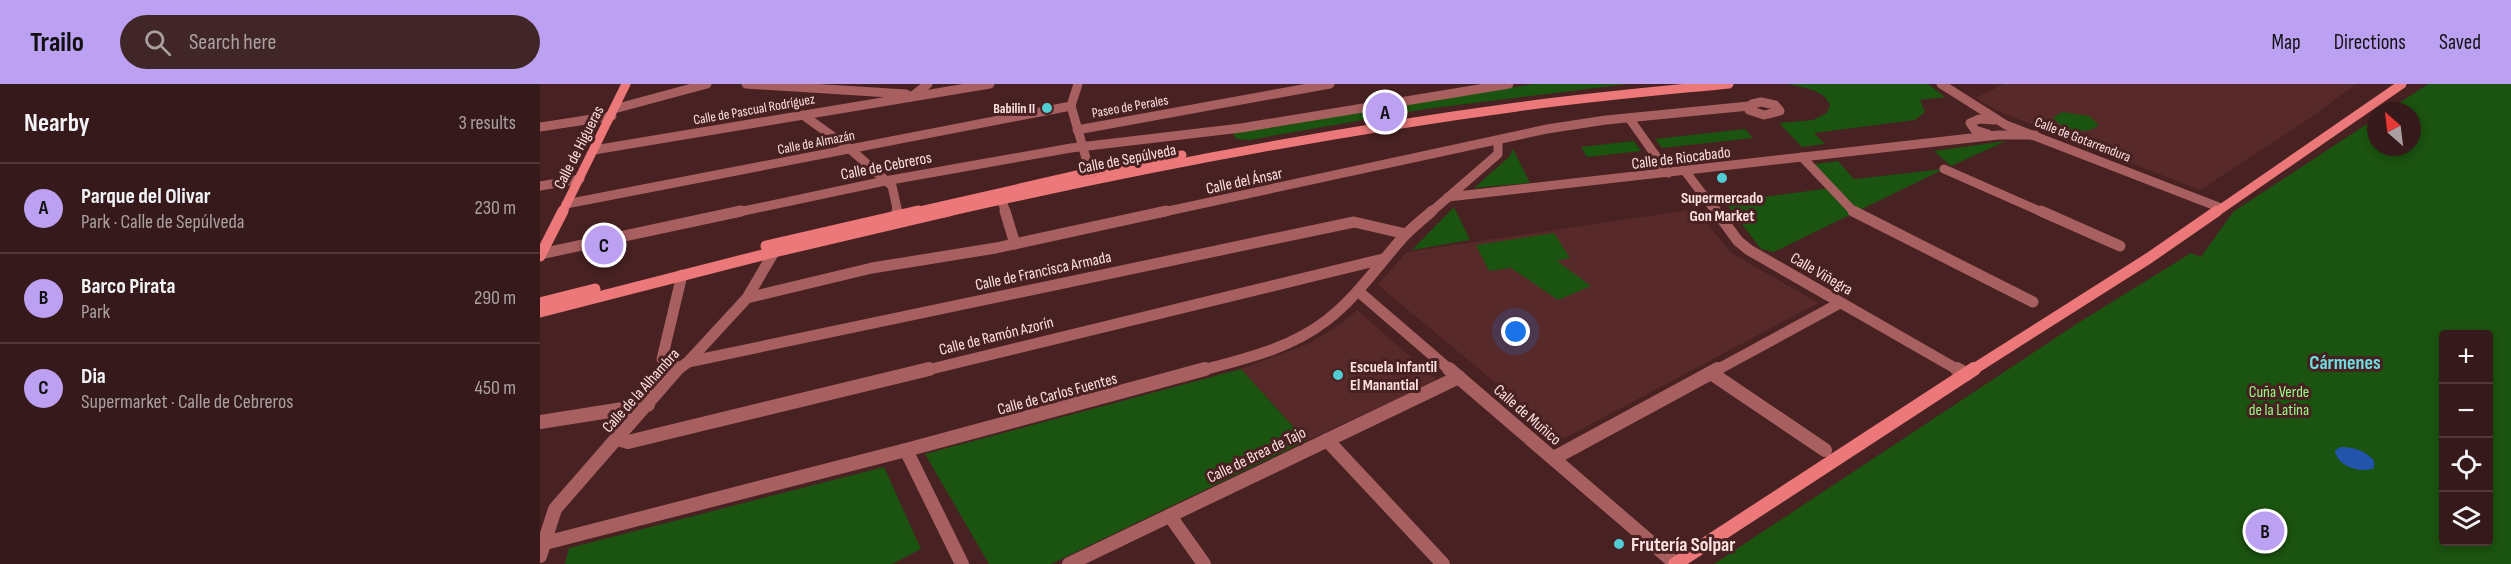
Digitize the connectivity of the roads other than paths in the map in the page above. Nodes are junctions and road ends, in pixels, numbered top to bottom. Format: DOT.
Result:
graph roads {
  1 [pos="626,84"];
  2 [pos="707,84"];
  3 [pos="746,84"];
  4 [pos="928,84"];
  5 [pos="990,84"];
  6 [pos="1077,84"];
  7 [pos="1330,84"];
  8 [pos="1431,84"];
  9 [pos="1509,84"];
  10 [pos="1673,84"];
  11 [pos="1729,84"];
  12 [pos="1941,84"];
  13 [pos="2402,84"];
  14 [pos="1442,95"];
  15 [pos="911,97"];
  16 [pos="1968,103"];
  17 [pos="1071,106"];
  18 [pos="1749,106"];
  19 [pos="613,112"];
  20 [pos="803,115"];
  21 [pos="1629,118"];
  22 [pos="1970,123"];
  23 [pos="2004,123"];
  24 [pos="540,127"];
  25 [pos="1077,130"];
  26 [pos="1998,135"];
  27 [pos="2036,135"];
  28 [pos="1498,141"];
  29 [pos="1917,144"];
  30 [pos="1084,148"];
  31 [pos="850,149"];
  32 [pos="594,150"];
  33 [pos="1802,157"];
  34 [pos="1944,169"];
  35 [pos="1685,171"];
  36 [pos="1090,172"];
  37 [pos="1668,173"];
  38 [pos="580,179"];
  39 [pos="885,181"];
  40 [pos="540,186"];
  41 [pos="1448,197"];
  42 [pos="1002,201"];
  43 [pos="566,204"];
  44 [pos="2221,208"];
  45 [pos="898,214"];
  46 [pos="1406,234"];
  47 [pos="1015,244"];
  48 [pos="2120,246"];
  49 [pos="774,252"];
  50 [pos="540,254"];
  51 [pos="1383,259"];
  52 [pos="681,275"];
  53 [pos="1358,291"];
  54 [pos="747,297"];
  55 [pos="565,301"];
  56 [pos="2033,302"];
  57 [pos="540,303"];
  58 [pos="1840,303"];
  59 [pos="540,312"];
  60 [pos="684,364"];
  61 [pos="1711,373"];
  62 [pos="1966,374"];
  63 [pos="1460,377"];
  64 [pos="648,405"];
  65 [pos="540,422"];
  66 [pos="618,439"];
  67 [pos="1327,440"];
  68 [pos="906,450"];
  69 [pos="1825,450"];
  70 [pos="1554,458"];
  71 [pos="1170,516"];
  72 [pos="546,521"];
  73 [pos="542,549"];
  74 [pos="962,564"];
  75 [pos="1069,564"];
  76 [pos="1204,564"];
  77 [pos="1443,564"];
  78 [pos="1676,564"];
  1 -- 19 [label="street, Calle de Higueras"];
  2 -- 19 [label="street"];
  3 -- 15 [label="street"];
  4 -- 15 [label="street"];
  5 -- 15 [label="street, Calle de Pascual Rodríguez"];
  6 -- 17 [label="street"];
  7 -- 25 [label="street, Paseo de Perales"];
  8 -- 14 [label="street"];
  9 -- 14 [label="street"];
  10 -- 36 [label="street, Calle de Sepúlveda"];
  11 -- 42 [label="street, Calle de Sepúlveda"];
  12 -- 16 [label="street, Calle de Gotarrendura"];
  13 -- 44 [label="street"];
  14 -- 30 [label="street, Calle de Cebreros"];
  15 -- 20 [label="street, Calle de Pascual Rodríguez"];
  16 -- 22 [label="street"];
  16 -- 23 [label="street, Calle de Gotarrendura"];
  17 -- 25 [label="street"];
  17 -- 31 [label="street, Calle de Almazán"];
  18 -- 21 [label="street, Calle del Ánsar"];
  19 -- 24 [label="street"];
  19 -- 32 [label="street, Calle de Higueras"];
  20 -- 31 [label="street"];
  20 -- 32 [label="street, Calle de Pascual Rodríguez"];
  21 -- 28 [label="street, Calle del Ánsar"];
  21 -- 37 [label="street"];
  22 -- 23 [label="street"];
  22 -- 26 [label="street"];
  22 -- 29 [label="street, Calle de Riocabado"];
  23 -- 26 [label="street"];
  23 -- 27 [label="street, Calle de Gotarrendura"];
  25 -- 30 [label="street"];
  26 -- 27 [label="street, Calle de Riocabado"];
  26 -- 29 [label="street, Calle de Riocabado"];
  27 -- 44 [label="street, Calle de Gotarrendura"];
  28 -- 41 [label="street, Calle de Carlos Fuentes"];
  28 -- 47 [label="street, Calle del Ánsar"];
  29 -- 33 [label="street, Calle de Riocabado"];
  30 -- 36 [label="street"];
  30 -- 39 [label="street, Calle de Cebreros"];
  31 -- 39 [label="street"];
  31 -- 43 [label="street, Calle de Almazán"];
  32 -- 38 [label="street, Calle de Higueras"];
  33 -- 35 [label="street, Calle de Riocabado"];
  33 -- 56 [label="street"];
  34 -- 48 [label="street"];
  35 -- 37 [label="street, Calle de Riocabado"];
  35 -- 58 [label="street, Calle Viñegra"];
  36 -- 45 [label="street, Calle de Sepúlveda"];
  37 -- 41 [label="street, Calle de Riocabado"];
  38 -- 40 [label="street"];
  38 -- 43 [label="street, Calle de Higueras"];
  39 -- 45 [label="street"];
  39 -- 50 [label="street, Calle de Cebreros"];
  41 -- 46 [label="street, Calle de Carlos Fuentes"];
  42 -- 47 [label="street"];
  42 -- 49 [label="street, Calle de Sepúlveda"];
  43 -- 50 [label="street, Calle de Higueras"];
  44 -- 62 [label="street"];
  45 -- 55 [label="street, Calle de Sepúlveda"];
  46 -- 51 [label="street, Calle de Carlos Fuentes"];
  46 -- 60 [label="street, Calle de Francisca Armada"];
  47 -- 54 [label="street, Calle del Ánsar"];
  49 -- 52 [label="street, Calle de Sepúlveda"];
  49 -- 54 [label="street, Calle de la Alhambra"];
  51 -- 53 [label="street, Calle de Carlos Fuentes"];
  51 -- 66 [label="street, Calle de Ramón Azorín"];
  52 -- 55 [label="street, Calle de Sepúlveda"];
  52 -- 60 [label="street"];
  53 -- 63 [label="street, Calle de Muñico"];
  53 -- 68 [label="street, Calle de Carlos Fuentes"];
  54 -- 60 [label="street, Calle de la Alhambra"];
  55 -- 57 [label="street, Calle de Sepúlveda"];
  55 -- 59 [label="street, Calle de Sepúlveda"];
  58 -- 61 [label="street"];
  58 -- 62 [label="street, Calle Viñegra"];
  60 -- 64 [label="street, Calle de la Alhambra"];
  61 -- 69 [label="street"];
  61 -- 70 [label="street"];
  62 -- 78 [label="street"];
  63 -- 67 [label="street, Calle de Brea de Tajo"];
  63 -- 70 [label="street, Calle de Muñico"];
  64 -- 65 [label="street"];
  64 -- 66 [label="street, Calle de la Alhambra"];
  66 -- 72 [label="street, Calle de la Alhambra"];
  67 -- 71 [label="street, Calle de Brea de Tajo"];
  67 -- 77 [label="street"];
  68 -- 73 [label="street, Calle de Carlos Fuentes"];
  68 -- 74 [label="street"];
  70 -- 78 [label="street, Calle de Muñico"];
  71 -- 75 [label="street, Calle de Brea de Tajo"];
  71 -- 76 [label="street"];
  72 -- 73 [label="street, Calle de la Alhambra"];
}
